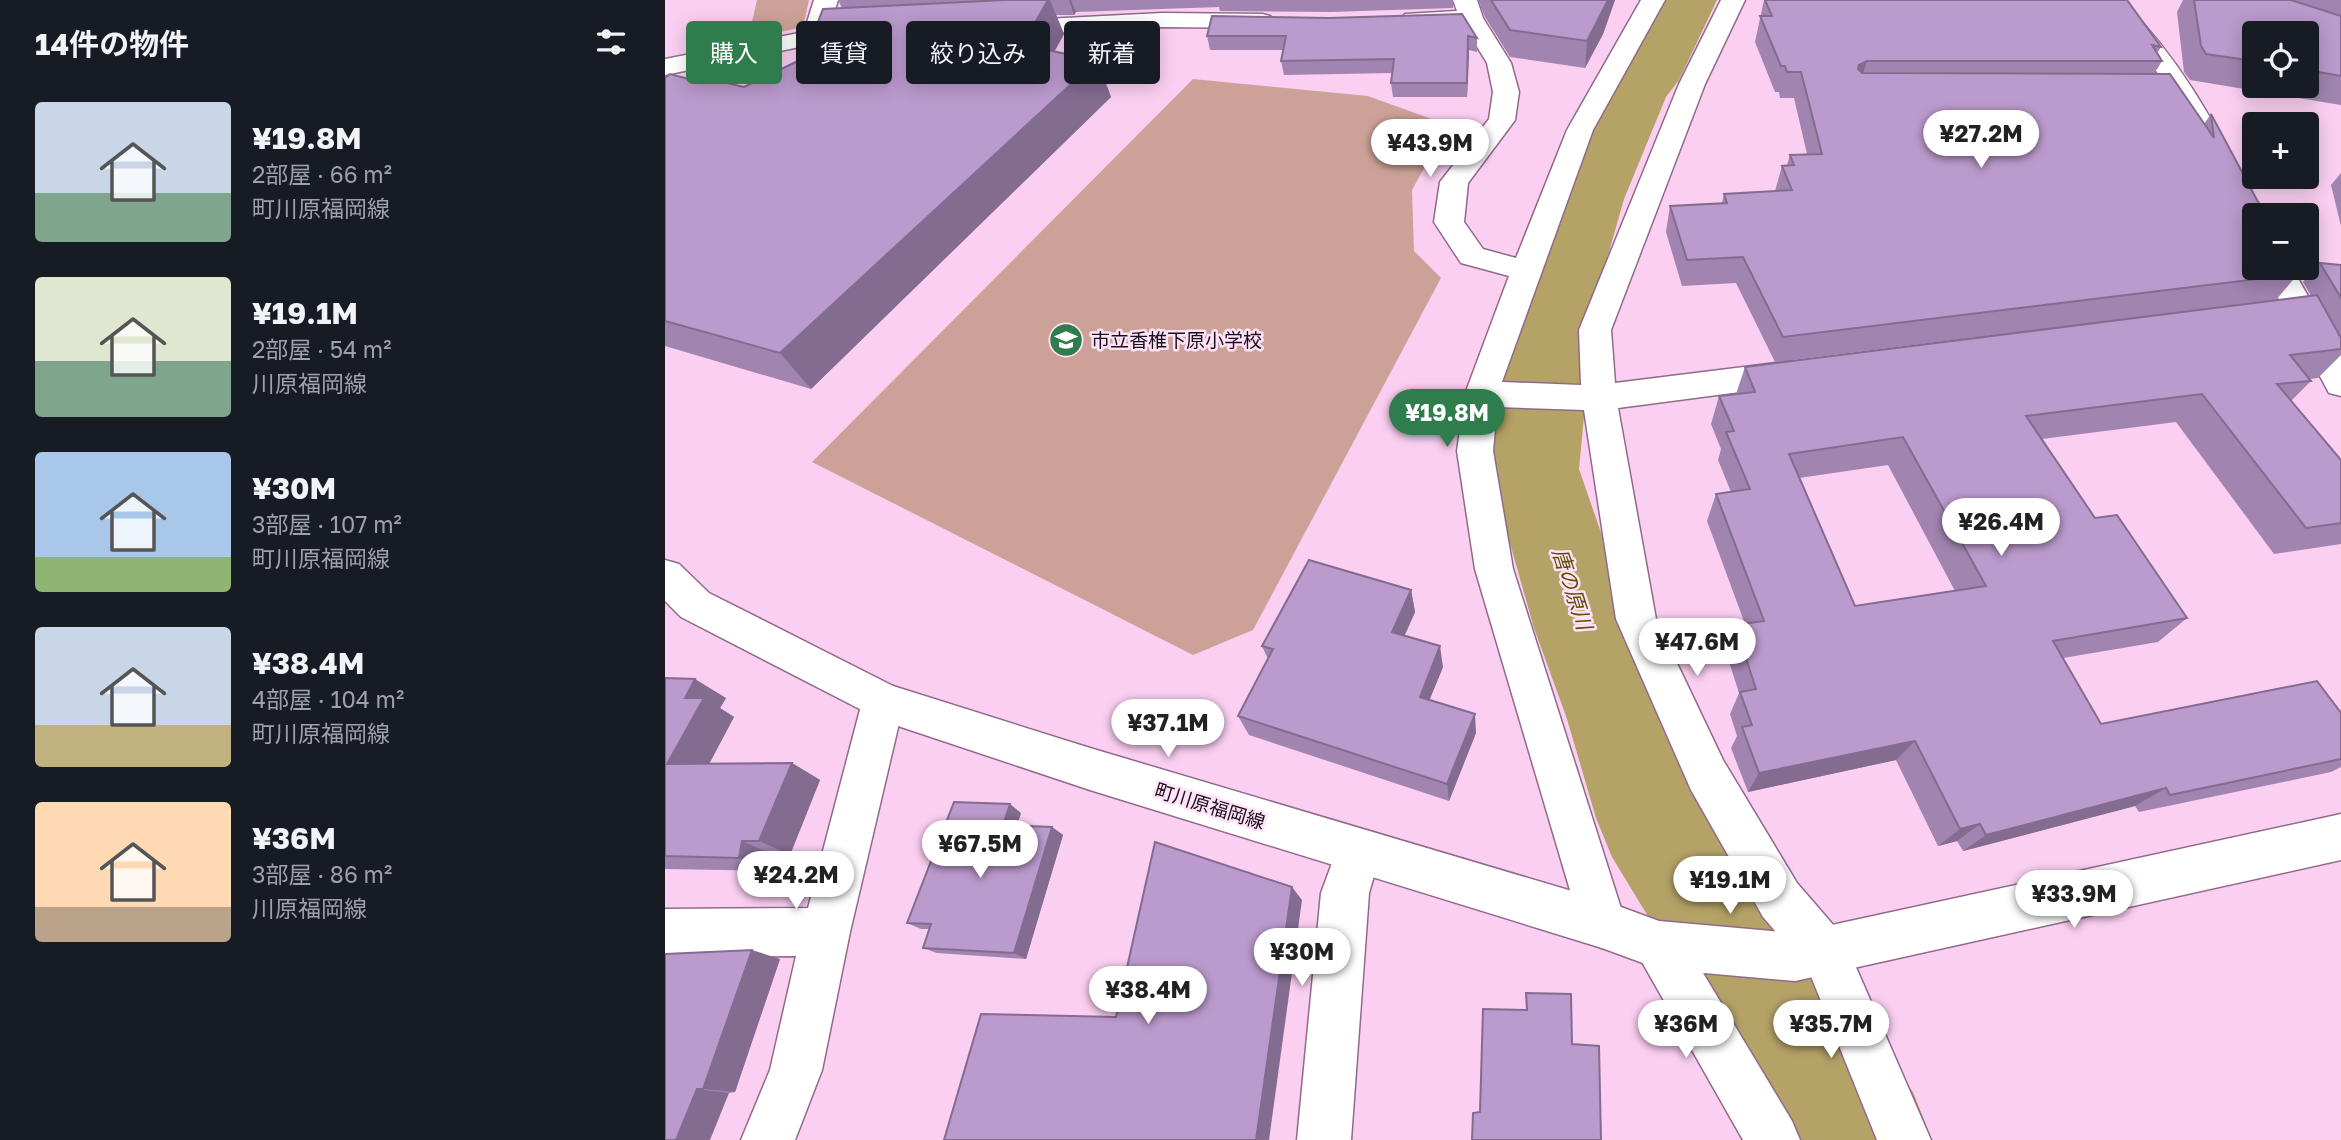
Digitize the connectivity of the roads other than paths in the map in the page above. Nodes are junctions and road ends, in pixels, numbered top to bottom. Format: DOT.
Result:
graph roads {
  1 [pos="826,0"];
  2 [pos="1653,0"];
  3 [pos="1733,0"];
  4 [pos="2108,0"];
  5 [pos="1468,9"];
  6 [pos="1165,10"];
  7 [pos="1384,19"];
  8 [pos="819,21"];
  9 [pos="1279,21"];
  10 [pos="1050,22"];
  11 [pos="796,41"];
  12 [pos="665,67"];
  13 [pos="2242,203"];
  14 [pos="1526,271"];
  15 [pos="2280,280"];
  16 [pos="1819,370"];
  17 [pos="2341,384"];
  18 [pos="1482,394"];
  19 [pos="1599,398"];
  20 [pos="665,576"];
  21 [pos="883,702"];
  22 [pos="2341,837"];
  23 [pos="1359,852"];
  24 [pos="1602,924"];
  25 [pos="826,932"];
  26 [pos="665,933"];
  27 [pos="1659,945"];
  28 [pos="1810,954"];
  29 [pos="768,1140"];
  30 [pos="1324,1140"];
  31 [pos="1773,1140"];
  32 [pos="1904,1140"];
  1 -- 8 [label="street"];
  2 -- 14 [label="street"];
  3 -- 19 [label="street"];
  4 -- 13 [label="street"];
  5 -- 7 [label="street"];
  5 -- 14 [label="street"];
  6 -- 9 [label="street"];
  6 -- 10 [label="street"];
  11 -- 12 [label="street"];
  14 -- 18 [label="street"];
  15 -- 17 [label="street"];
  16 -- 19 [label="street"];
  18 -- 19 [label="street"];
  18 -- 24 [label="street"];
  19 -- 28 [label="street"];
  20 -- 21 [label="street, 町川原福岡線"];
  21 -- 23 [label="street, 町川原福岡線"];
  21 -- 25 [label="street"];
  22 -- 28 [label="street, 町川原福岡線"];
  23 -- 24 [label="street, 町川原福岡線"];
  23 -- 30 [label="street"];
  24 -- 27 [label="street, 町川原福岡線"];
  25 -- 26 [label="street"];
  25 -- 29 [label="street"];
  27 -- 28 [label="street, 町川原福岡線"];
  27 -- 31 [label="street"];
  28 -- 32 [label="street"];
}
